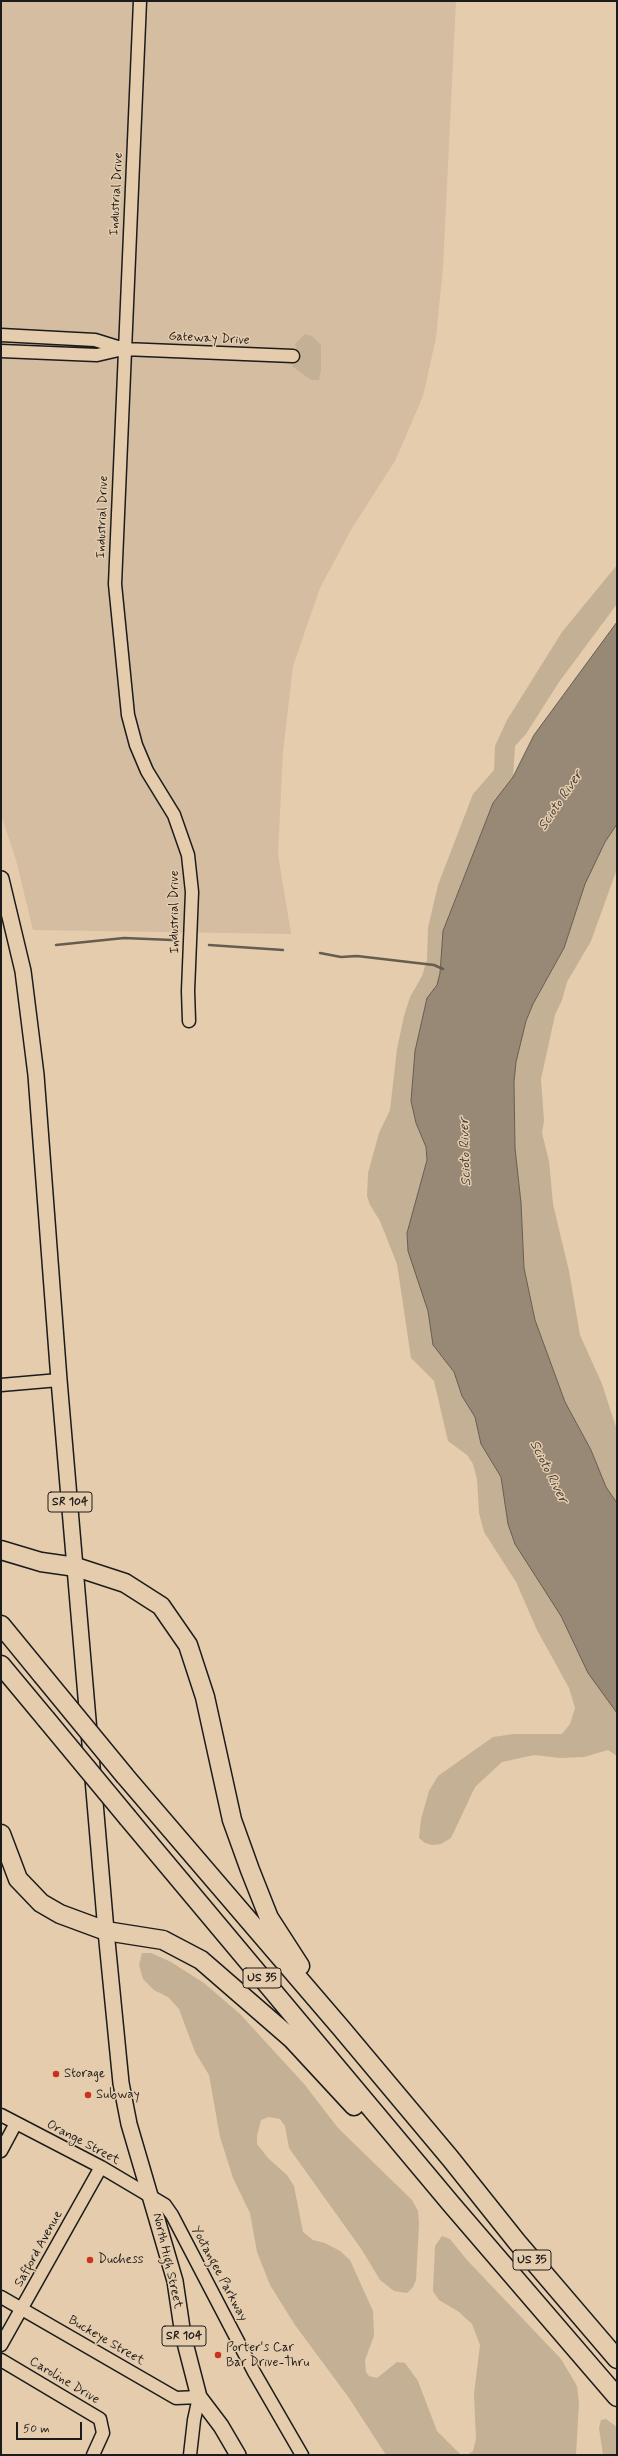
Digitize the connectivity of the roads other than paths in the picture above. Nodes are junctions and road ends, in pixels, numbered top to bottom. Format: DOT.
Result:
graph roads {
  1 [pos="140,1"];
  2 [pos="1,335"];
  3 [pos="124,349"];
  4 [pos="1,351"];
  5 [pos="293,356"];
  6 [pos="1,879"];
  7 [pos="189,1021"];
  8 [pos="59,1380"];
  9 [pos="1,1385"];
  10 [pos="1,1550"];
  11 [pos="76,1566"];
  12 [pos="1,1625"];
  13 [pos="1,1665"];
  14 [pos="1,1834"];
  15 [pos="106,1930"];
  16 [pos="341,2028"];
  17 [pos="1,2115"];
  18 [pos="16,2123"];
  19 [pos="396,2145"];
  20 [pos="1,2151"];
  21 [pos="101,2167"];
  22 [pos="152,2196"];
  23 [pos="1,2297"];
  24 [pos="22,2309"];
  25 [pos="1,2345"];
  26 [pos="1,2360"];
  27 [pos="617,2360"];
  28 [pos="199,2397"];
  29 [pos="617,2397"];
  30 [pos="93,2455"];
  31 [pos="190,2455"];
  32 [pos="238,2455"];
  33 [pos="302,2455"];
  1 -- 3 [label="street, Industrial Drive"];
  2 -- 3 [label="street, Gateway Drive"];
  3 -- 4 [label="street, Gateway Drive"];
  3 -- 5 [label="street, Gateway Drive"];
  3 -- 7 [label="street, Industrial Drive"];
  6 -- 8 [label="main road, SR 104"];
  8 -- 9 [label="street"];
  8 -- 11 [label="main road, SR 104"];
  10 -- 11 [label="highway"];
  11 -- 15 [label="main road, SR 104"];
  11 -- 16 [label="highway"];
  12 -- 16 [label="highway, US 35, bridge"];
  13 -- 19 [label="highway, US 35, bridge"];
  14 -- 15 [label="highway"];
  15 -- 19 [label="highway"];
  15 -- 22 [label="main road, SR 104"];
  16 -- 27 [label="highway, US 35"];
  17 -- 18 [label="street, Orange Street"];
  18 -- 20 [label="street"];
  18 -- 21 [label="street, Orange Street"];
  19 -- 29 [label="highway, US 35"];
  21 -- 22 [label="street, Orange Street"];
  21 -- 24 [label="street, Safford Avenue"];
  22 -- 28 [label="main road, North High Street / SR 104"];
  22 -- 33 [label="street, Yoctangee Parkway"];
  23 -- 24 [label="street, Buckeye Street"];
  24 -- 25 [label="street, Safford Avenue"];
  24 -- 28 [label="street, Buckeye Street"];
  26 -- 30 [label="street, Caroline Drive"];
  28 -- 31 [label="street"];
  28 -- 32 [label="main road, North High Street / SR 104"];
}
